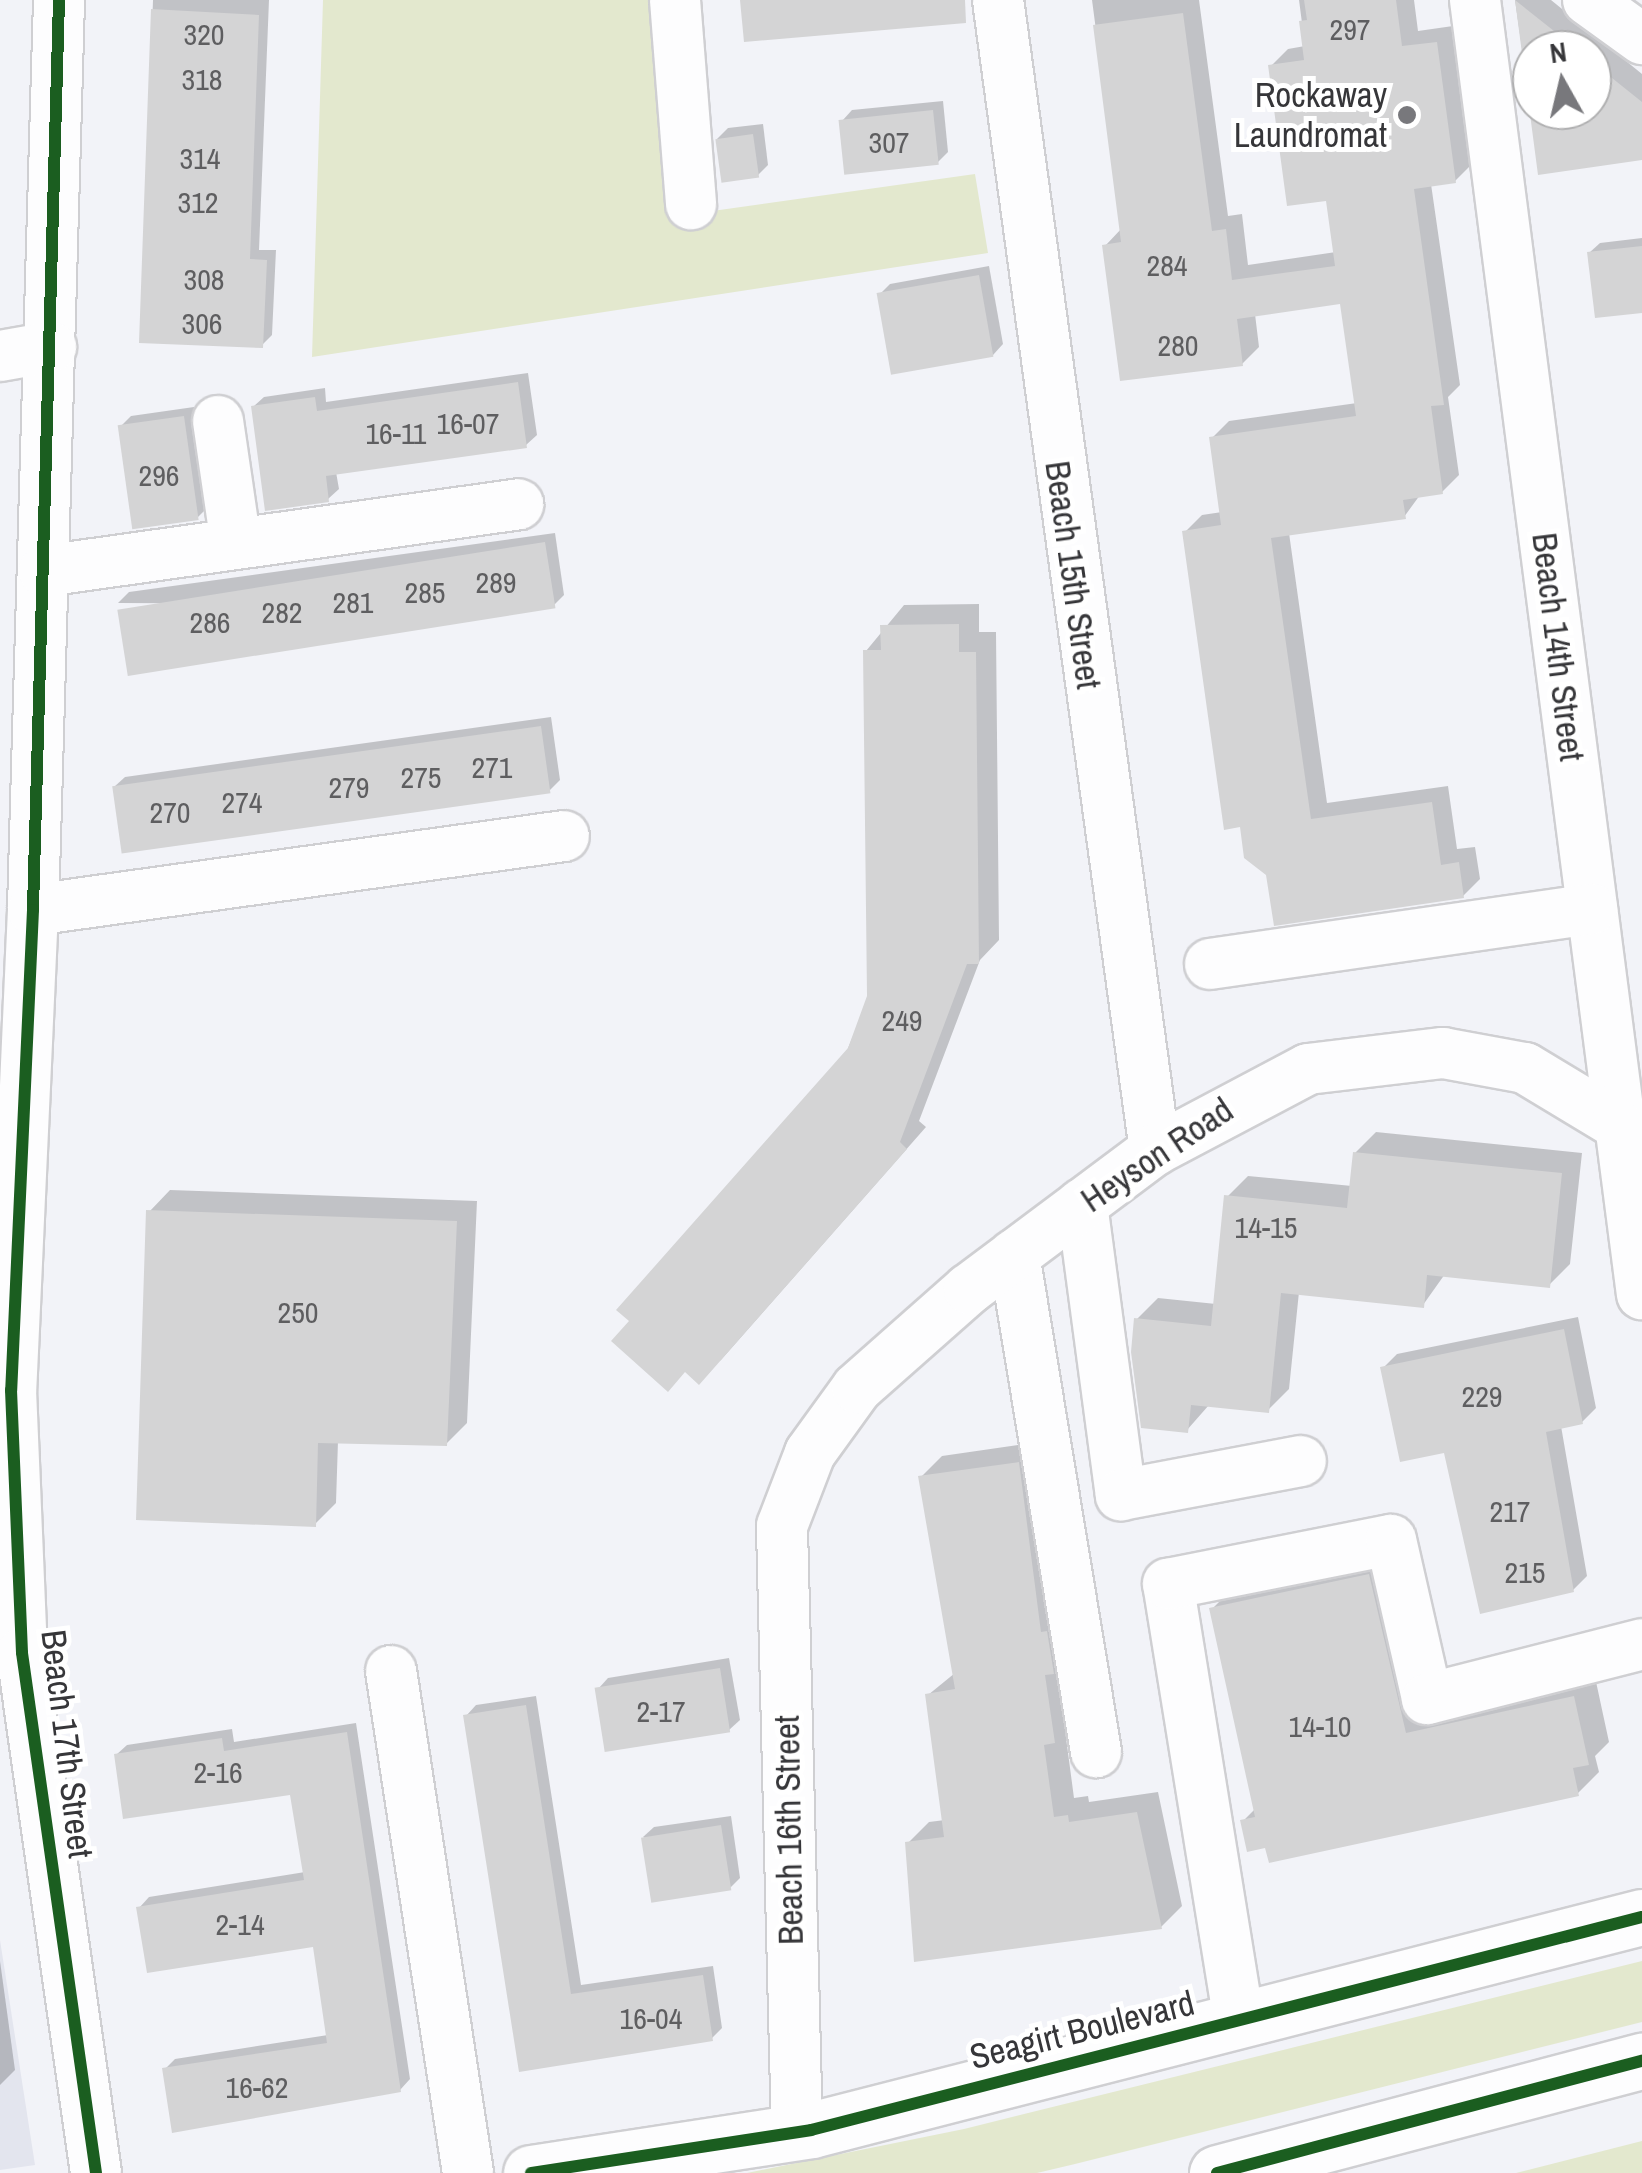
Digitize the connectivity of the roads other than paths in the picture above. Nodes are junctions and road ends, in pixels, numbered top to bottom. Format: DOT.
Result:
graph roads {
  1 [pos="59,0"];
  2 [pos="675,0"];
  3 [pos="998,0"];
  4 [pos="1475,0"];
  5 [pos="1588,0"];
  6 [pos="1642,39"];
  7 [pos="692,204"];
  8 [pos="51,346"];
  9 [pos="0,356"];
  10 [pos="218,421"];
  11 [pos="518,504"];
  12 [pos="236,544"];
  13 [pos="44,571"];
  14 [pos="564,836"];
  15 [pos="1592,909"];
  16 [pos="33,910"];
  17 [pos="1210,964"];
  18 [pos="1629,1138"];
  19 [pos="1155,1150"];
  20 [pos="1082,1204"];
  21 [pos="1014,1255"];
  22 [pos="1642,1294"];
  23 [pos="1301,1461"];
  24 [pos="782,1526"];
  25 [pos="1642,1644"];
  26 [pos="391,1671"];
  27 [pos="1096,1752"];
  28 [pos="19,1776"];
  29 [pos="1642,1917"];
  30 [pos="1240,2020"];
  31 [pos="1642,2062"];
  32 [pos="797,2133"];
  33 [pos="96,2173"];
  34 [pos="468,2173"];
  35 [pos="531,2173"];
  36 [pos="1217,2173"];
  1 -- 8 [label="street, Beach 17th Street"];
  2 -- 7 [label="street"];
  3 -- 19 [label="street, Beach 15th Street"];
  4 -- 15 [label="street, Beach 14th Street"];
  5 -- 6 [label="street"];
  8 -- 9 [label="street"];
  8 -- 13 [label="street, Beach 17th Street"];
  10 -- 12 [label="street"];
  11 -- 12 [label="street"];
  12 -- 13 [label="street"];
  13 -- 16 [label="street, Beach 17th Street"];
  14 -- 16 [label="street"];
  15 -- 17 [label="street"];
  15 -- 18 [label="street, Beach 14th Street"];
  16 -- 28 [label="street, Beach 17th Street"];
  18 -- 19 [label="street, Heyson Road"];
  18 -- 22 [label="street, Beach 14th Street"];
  19 -- 20 [label="street, Heyson Road"];
  20 -- 21 [label="street, Heyson Road"];
  20 -- 23 [label="street"];
  21 -- 24 [label="street, Heyson Road"];
  21 -- 27 [label="street"];
  24 -- 32 [label="street, Beach 16th Street"];
  25 -- 30 [label="street"];
  26 -- 34 [label="street"];
  28 -- 33 [label="street, Beach 17th Street"];
  29 -- 30 [label="main road, Seagirt Boulevard"];
  30 -- 32 [label="main road, Seagirt Boulevard"];
  31 -- 36 [label="main road"];
  32 -- 35 [label="main road, Seagirt Boulevard"];
}
